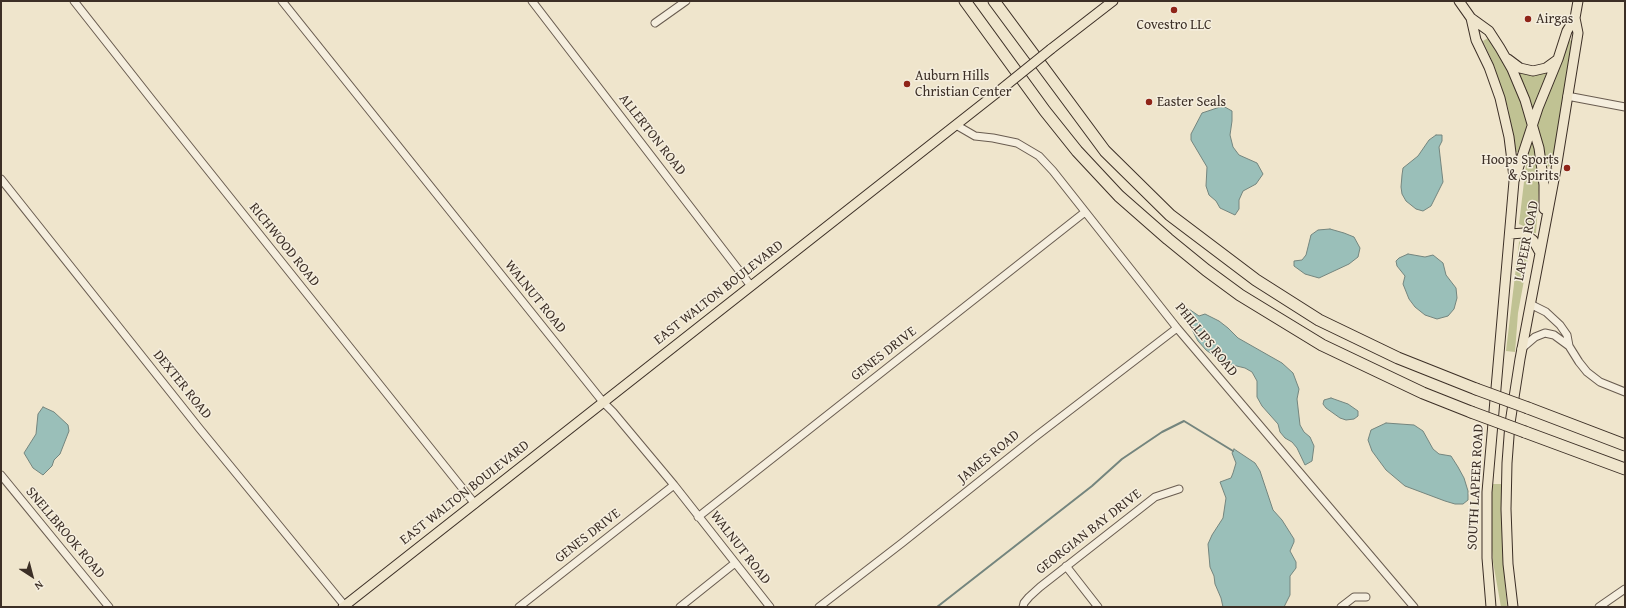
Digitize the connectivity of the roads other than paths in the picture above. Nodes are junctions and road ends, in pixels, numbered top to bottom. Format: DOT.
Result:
graph roads {
  1 [pos="74,1"];
  2 [pos="282,1"];
  3 [pos="532,1"];
  4 [pos="686,1"];
  5 [pos="965,1"];
  6 [pos="994,1"];
  7 [pos="1113,1"];
  8 [pos="1459,1"];
  9 [pos="1578,1"];
  10 [pos="1471,18"];
  11 [pos="1575,18"];
  12 [pos="655,23"];
  13 [pos="1506,57"];
  14 [pos="1558,59"];
  15 [pos="1567,96"];
  16 [pos="1625,107"];
  17 [pos="1532,123"];
  18 [pos="956,125"];
  19 [pos="1,179"];
  20 [pos="1514,181"];
  21 [pos="1085,212"];
  22 [pos="1544,224"];
  23 [pos="1510,234"];
  24 [pos="1539,251"];
  25 [pos="751,286"];
  26 [pos="1530,304"];
  27 [pos="1177,328"];
  28 [pos="1569,346"];
  29 [pos="1522,349"];
  30 [pos="1625,392"];
  31 [pos="603,402"];
  32 [pos="1493,416"];
  33 [pos="1510,423"];
  34 [pos="1625,445"];
  35 [pos="1625,469"];
  36 [pos="1,475"];
  37 [pos="674,485"];
  38 [pos="1179,489"];
  39 [pos="475,504"];
  40 [pos="698,517"];
  41 [pos="735,563"];
  42 [pos="1066,566"];
  43 [pos="1625,589"];
  44 [pos="1366,597"];
  45 [pos="349,605"];
  46 [pos="109,607"];
  47 [pos="519,607"];
  48 [pos="680,607"];
  49 [pos="770,607"];
  50 [pos="819,607"];
  51 [pos="1023,607"];
  52 [pos="1098,607"];
  53 [pos="1341,607"];
  54 [pos="1414,607"];
  55 [pos="1491,607"];
  56 [pos="1513,607"];
  57 [pos="1599,607"];
  1 -- 39 [label="street, RICHWOOD ROAD"];
  2 -- 31 [label="street, WALNUT ROAD"];
  3 -- 25 [label="street, ALLERTON ROAD"];
  4 -- 12 [label="street"];
  5 -- 35 [label="highway, bridge"];
  6 -- 34 [label="highway, bridge"];
  7 -- 18 [label="main road, EAST WALTON BOULEVARD, bridge"];
  8 -- 10 [label="main road"];
  9 -- 11 [label="main road, LAPEER ROAD"];
  10 -- 13 [label="main road"];
  10 -- 20 [label="main road"];
  11 -- 14 [label="main road, LAPEER ROAD"];
  11 -- 15 [label="main road, LAPEER ROAD"];
  13 -- 14 [label="main road"];
  13 -- 17 [label="main road"];
  14 -- 17 [label="main road, LAPEER ROAD"];
  15 -- 16 [label="street"];
  15 -- 22 [label="main road, LAPEER ROAD"];
  17 -- 20 [label="main road, LAPEER ROAD"];
  17 -- 22 [label="main road"];
  18 -- 21 [label="street, PHILLIPS ROAD"];
  18 -- 25 [label="main road, EAST WALTON BOULEVARD"];
  19 -- 45 [label="street, DEXTER ROAD"];
  20 -- 23 [label="main road, LAPEER ROAD"];
  21 -- 27 [label="street, PHILLIPS ROAD"];
  21 -- 40 [label="street, GENES DRIVE"];
  22 -- 24 [label="main road, LAPEER ROAD"];
  23 -- 24 [label="main road"];
  23 -- 32 [label="main road, LAPEER ROAD"];
  24 -- 26 [label="main road, LAPEER ROAD"];
  25 -- 31 [label="main road, EAST WALTON BOULEVARD"];
  26 -- 28 [label="street"];
  26 -- 29 [label="main road, LAPEER ROAD"];
  27 -- 50 [label="street, JAMES ROAD"];
  27 -- 54 [label="street, PHILLIPS ROAD"];
  28 -- 29 [label="street"];
  28 -- 30 [label="street"];
  29 -- 33 [label="main road, LAPEER ROAD"];
  31 -- 37 [label="street, WALNUT ROAD"];
  31 -- 39 [label="main road, EAST WALTON BOULEVARD"];
  32 -- 55 [label="main road, SOUTH LAPEER ROAD"];
  33 -- 56 [label="main road, SOUTH LAPEER ROAD"];
  36 -- 46 [label="street, SNELLBROOK ROAD"];
  37 -- 40 [label="street, WALNUT ROAD"];
  37 -- 47 [label="street, GENES DRIVE"];
  38 -- 42 [label="street, GEORGIAN BAY DRIVE"];
  39 -- 45 [label="main road, EAST WALTON BOULEVARD"];
  40 -- 41 [label="street, WALNUT ROAD"];
  41 -- 48 [label="street"];
  41 -- 49 [label="street, WALNUT ROAD"];
  42 -- 51 [label="street, GEORGIAN BAY DRIVE"];
  42 -- 52 [label="street"];
  43 -- 57 [label="street"];
  44 -- 53 [label="street"];
}
